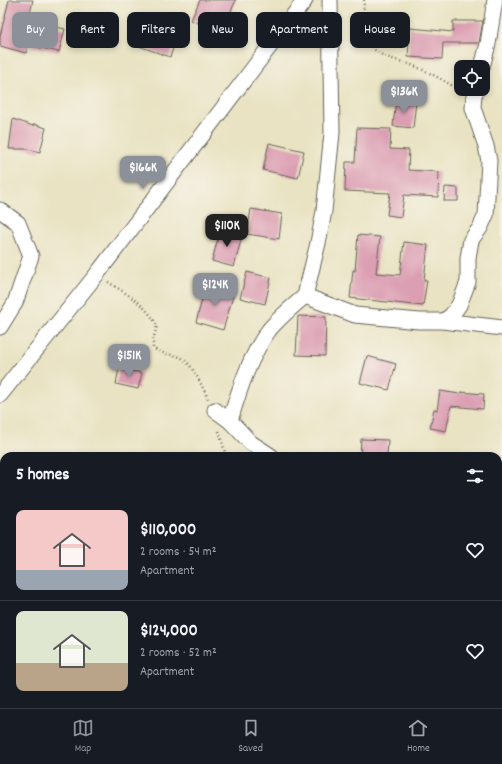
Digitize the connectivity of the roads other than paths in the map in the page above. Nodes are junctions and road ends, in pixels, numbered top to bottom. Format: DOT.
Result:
graph roads {
  1 [pos="330,0"];
  2 [pos="495,0"];
  3 [pos="301,2"];
  4 [pos="484,60"];
  5 [pos="475,96"];
  6 [pos="171,177"];
  7 [pos="0,210"];
  8 [pos="305,296"];
  9 [pos="442,322"];
  10 [pos="0,327"];
  11 [pos="502,328"];
  12 [pos="6,392"];
  13 [pos="215,410"];
  14 [pos="230,421"];
  15 [pos="265,452"];
  1 -- 8 [label="street"];
  2 -- 4 [label="street"];
  3 -- 6 [label="street"];
  5 -- 9 [label="street"];
  6 -- 12 [label="street"];
  6 -- 12 [label="street"];
  7 -- 10 [label="street"];
  8 -- 9 [label="street"];
  8 -- 14 [label="street"];
  9 -- 11 [label="street"];
  13 -- 14 [label="street"];
  14 -- 15 [label="street"];
}
